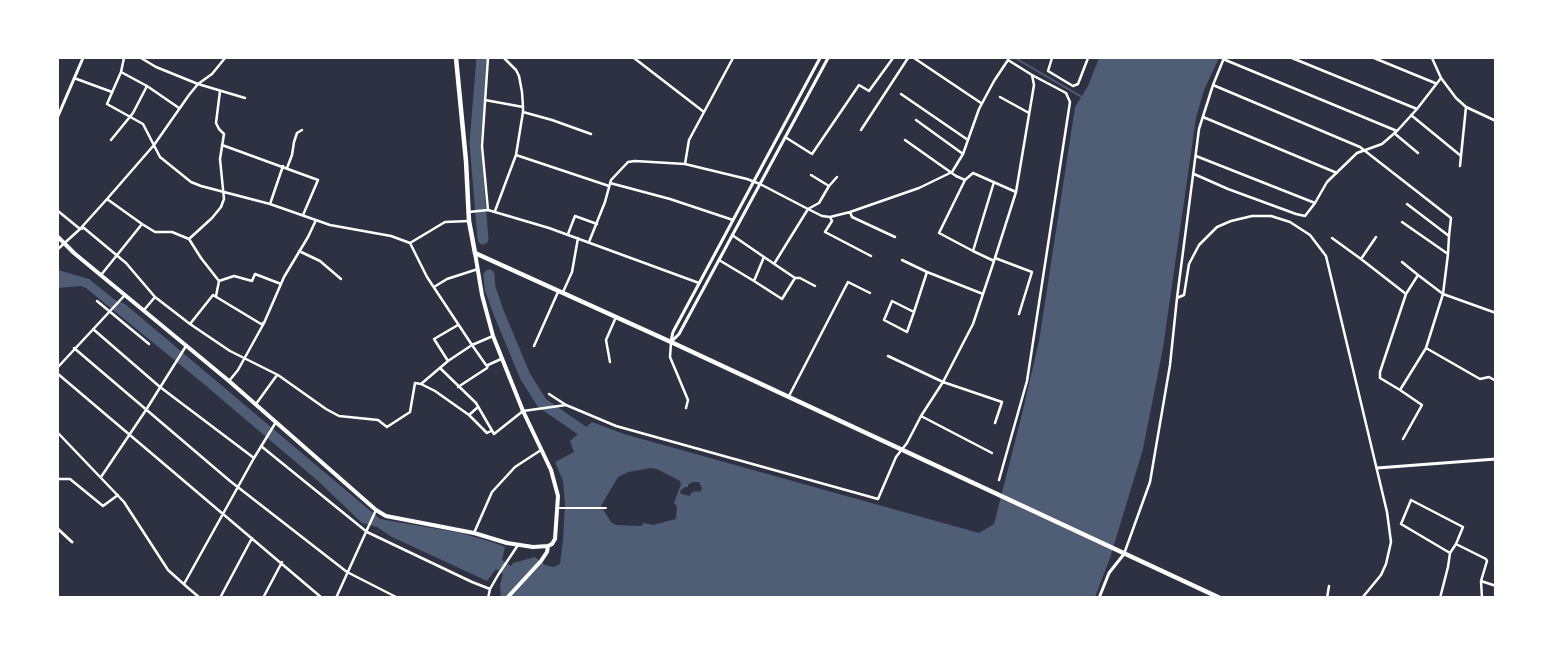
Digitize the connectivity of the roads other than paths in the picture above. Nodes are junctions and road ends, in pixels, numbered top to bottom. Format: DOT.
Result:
graph roads {
  1 [pos="83,58"];
  2 [pos="124,58"];
  3 [pos="141,58"];
  4 [pos="225,58"];
  5 [pos="456,58"];
  6 [pos="488,58"];
  7 [pos="504,58"];
  8 [pos="634,58"];
  9 [pos="733,58"];
  10 [pos="820,58"];
  11 [pos="828,58"];
  12 [pos="893,58"];
  13 [pos="908,58"];
  14 [pos="914,58"];
  15 [pos="1052,58"];
  16 [pos="1088,58"];
  17 [pos="1224,58"];
  18 [pos="1292,58"];
  19 [pos="1374,58"];
  20 [pos="1432,58"];
  21 [pos="1008,59"];
  22 [pos="121,72"];
  23 [pos="1032,76"];
  24 [pos="74,78"];
  25 [pos="1441,78"];
  26 [pos="1435,83"];
  27 [pos="198,84"];
  28 [pos="1213,85"];
  29 [pos="147,86"];
  30 [pos="220,91"];
  31 [pos="112,92"];
  32 [pos="902,94"];
  33 [pos="1000,97"];
  34 [pos="245,98"];
  35 [pos="485,100"];
  36 [pos="982,103"];
  37 [pos="523,107"];
  38 [pos="1466,107"];
  39 [pos="179,108"];
  40 [pos="1417,109"];
  41 [pos="523,112"];
  42 [pos="704,112"];
  43 [pos="1029,113"];
  44 [pos="58,116"];
  45 [pos="130,116"];
  46 [pos="1411,116"];
  47 [pos="1203,117"];
  48 [pos="916,120"];
  49 [pos="1496,122"];
  50 [pos="302,130"];
  51 [pos="861,130"];
  52 [pos="1395,132"];
  53 [pos="591,134"];
  54 [pos="785,137"];
  55 [pos="111,140"];
  56 [pos="905,140"];
  57 [pos="968,140"];
  58 [pos="154,145"];
  59 [pos="222,145"];
  60 [pos="1364,150"];
  61 [pos="1418,153"];
  62 [pos="963,154"];
  63 [pos="516,155"];
  64 [pos="1196,156"];
  65 [pos="1461,156"];
  66 [pos="685,164"];
  67 [pos="283,166"];
  68 [pos="1460,166"];
  69 [pos="287,168"];
  70 [pos="952,172"];
  71 [pos="1337,173"];
  72 [pos="1194,174"];
  73 [pos="811,175"];
  74 [pos="837,176"];
  75 [pos="966,180"];
  76 [pos="754,182"];
  77 [pos="994,182"];
  78 [pos="609,184"];
  79 [pos="760,184"];
  80 [pos="829,186"];
  81 [pos="224,191"];
  82 [pos="1016,192"];
  83 [pos="108,199"];
  84 [pos="1315,203"];
  85 [pos="270,204"];
  86 [pos="1407,204"];
  87 [pos="487,210"];
  88 [pos="808,210"];
  89 [pos="58,211"];
  90 [pos="495,211"];
  91 [pos="469,212"];
  92 [pos="850,212"];
  93 [pos="303,215"];
  94 [pos="830,217"];
  95 [pos="316,220"];
  96 [pos="733,220"];
  97 [pos="469,221"];
  98 [pos="1402,222"];
  99 [pos="142,224"];
  100 [pos="596,224"];
  101 [pos="80,228"];
  102 [pos="568,234"];
  103 [pos="732,235"];
  104 [pos="1450,236"];
  105 [pos="58,237"];
  106 [pos="1376,237"];
  107 [pos="578,238"];
  108 [pos="895,238"];
  109 [pos="1332,238"];
  110 [pos="189,239"];
  111 [pos="589,242"];
  112 [pos="410,243"];
  113 [pos="65,244"];
  114 [pos="58,250"];
  115 [pos="973,250"];
  116 [pos="299,251"];
  117 [pos="475,253"];
  118 [pos="1448,254"];
  119 [pos="117,255"];
  120 [pos="871,256"];
  121 [pos="764,257"];
  122 [pos="1361,258"];
  123 [pos="719,260"];
  124 [pos="902,260"];
  125 [pos="995,260"];
  126 [pos="1402,262"];
  127 [pos="774,264"];
  128 [pos="478,269"];
  129 [pos="927,272"];
  130 [pos="102,275"];
  131 [pos="1418,275"];
  132 [pos="794,278"];
  133 [pos="341,279"];
  134 [pos="754,281"];
  135 [pos="219,282"];
  136 [pos="699,283"];
  137 [pos="281,284"];
  138 [pos="815,286"];
  139 [pos="434,287"];
  140 [pos="561,291"];
  141 [pos="870,293"];
  142 [pos="983,294"];
  143 [pos="1406,294"];
  144 [pos="1442,294"];
  145 [pos="124,297"];
  146 [pos="155,297"];
  147 [pos="216,297"];
  148 [pos="1177,298"];
  149 [pos="96,301"];
  150 [pos="144,310"];
  151 [pos="111,311"];
  152 [pos="914,312"];
  153 [pos="1496,313"];
  154 [pos="1019,314"];
  155 [pos="616,317"];
  156 [pos="264,323"];
  157 [pos="190,324"];
  158 [pos="458,325"];
  159 [pos="94,329"];
  160 [pos="493,336"];
  161 [pos="671,342"];
  162 [pos="149,344"];
  163 [pos="472,345"];
  164 [pos="186,346"];
  165 [pos="534,346"];
  166 [pos="74,348"];
  167 [pos="1426,348"];
  168 [pos="888,356"];
  169 [pos="244,359"];
  170 [pos="502,359"];
  171 [pos="448,361"];
  172 [pos="610,362"];
  173 [pos="488,365"];
  174 [pos="58,366"];
  175 [pos="440,368"];
  176 [pos="58,374"];
  177 [pos="278,375"];
  178 [pos="230,381"];
  179 [pos="1496,381"];
  180 [pos="943,382"];
  181 [pos="421,384"];
  182 [pos="160,387"];
  183 [pos="458,387"];
  184 [pos="1400,390"];
  185 [pos="549,394"];
  186 [pos="788,397"];
  187 [pos="256,404"];
  188 [pos="566,405"];
  189 [pos="478,406"];
  190 [pos="686,408"];
  191 [pos="146,410"];
  192 [pos="523,411"];
  193 [pos="469,414"];
  194 [pos="921,416"];
  195 [pos="277,422"];
  196 [pos="995,423"];
  197 [pos="491,431"];
  198 [pos="58,433"];
  199 [pos="129,435"];
  200 [pos="1402,439"];
  201 [pos="261,446"];
  202 [pos="541,450"];
  203 [pos="902,450"];
  204 [pos="992,452"];
  205 [pos="254,458"];
  206 [pos="1496,459"];
  207 [pos="1376,468"];
  208 [pos="101,476"];
  209 [pos="58,478"];
  210 [pos="999,480"];
  211 [pos="238,486"];
  212 [pos="118,495"];
  213 [pos="561,508"];
  214 [pos="606,508"];
  215 [pos="375,512"];
  216 [pos="222,514"];
  217 [pos="58,529"];
  218 [pos="368,530"];
  219 [pos="474,533"];
  220 [pos="252,538"];
  221 [pos="72,542"];
  222 [pos="1456,544"];
  223 [pos="518,545"];
  224 [pos="548,546"];
  225 [pos="1450,553"];
  226 [pos="1124,554"];
  227 [pos="282,562"];
  228 [pos="347,572"];
  229 [pos="1482,581"];
  230 [pos="184,584"];
  231 [pos="1329,586"];
  232 [pos="1496,586"];
  233 [pos="490,589"];
  234 [pos="200,598"];
  235 [pos="220,598"];
  236 [pos="262,598"];
  237 [pos="322,598"];
  238 [pos="336,598"];
  239 [pos="398,598"];
  240 [pos="488,598"];
  241 [pos="507,598"];
  242 [pos="1098,598"];
  243 [pos="1220,598"];
  244 [pos="1327,598"];
  245 [pos="1362,598"];
  246 [pos="1440,598"];
  247 [pos="1482,598"];
  1 -- 24 [label="street"];
  2 -- 22 [label="street"];
  3 -- 27 [label="street"];
  4 -- 27 [label="street"];
  5 -- 91 [label="highway"];
  6 -- 35 [label="street"];
  7 -- 37 [label="street"];
  8 -- 42 [label="street"];
  9 -- 42 [label="street"];
  10 -- 76 [label="street"];
  11 -- 54 [label="street"];
  12 -- 54 [label="street"];
  13 -- 51 [label="street"];
  14 -- 36 [label="street"];
  15 -- 16 [label="street"];
  17 -- 28 [label="street"];
  17 -- 52 [label="street"];
  18 -- 40 [label="street"];
  19 -- 26 [label="street"];
  20 -- 25 [label="street"];
  21 -- 23 [label="street"];
  21 -- 36 [label="street"];
  22 -- 29 [label="street"];
  22 -- 31 [label="street"];
  23 -- 43 [label="street"];
  23 -- 210 [label="street"];
  24 -- 31 [label="street"];
  24 -- 44 [label="street"];
  25 -- 26 [label="street"];
  25 -- 38 [label="street"];
  26 -- 40 [label="street"];
  27 -- 30 [label="street"];
  27 -- 39 [label="street"];
  28 -- 47 [label="street"];
  28 -- 60 [label="street"];
  29 -- 39 [label="street"];
  29 -- 45 [label="street"];
  30 -- 34 [label="street"];
  30 -- 59 [label="street"];
  31 -- 45 [label="street"];
  32 -- 57 [label="street"];
  33 -- 43 [label="street"];
  35 -- 37 [label="street"];
  35 -- 87 [label="street"];
  36 -- 57 [label="street"];
  37 -- 41 [label="street"];
  38 -- 49 [label="street"];
  38 -- 65 [label="street"];
  39 -- 58 [label="street"];
  40 -- 46 [label="street"];
  41 -- 53 [label="street"];
  41 -- 63 [label="street"];
  42 -- 66 [label="street"];
  43 -- 82 [label="street"];
  45 -- 55 [label="street"];
  45 -- 58 [label="street"];
  46 -- 52 [label="street"];
  46 -- 65 [label="street"];
  47 -- 64 [label="street"];
  47 -- 71 [label="street"];
  48 -- 62 [label="street"];
  50 -- 69 [label="street"];
  52 -- 60 [label="street"];
  52 -- 61 [label="street"];
  54 -- 79 [label="street"];
  56 -- 70 [label="street"];
  57 -- 62 [label="street"];
  58 -- 81 [label="street"];
  58 -- 83 [label="street"];
  59 -- 67 [label="street"];
  59 -- 81 [label="street"];
  60 -- 71 [label="street"];
  60 -- 104 [label="street"];
  62 -- 70 [label="street"];
  63 -- 78 [label="street"];
  63 -- 90 [label="street"];
  64 -- 72 [label="street"];
  64 -- 84 [label="street"];
  65 -- 68 [label="street"];
  66 -- 76 [label="street"];
  66 -- 78 [label="street"];
  67 -- 69 [label="street"];
  67 -- 85 [label="street"];
  69 -- 93 [label="street"];
  70 -- 75 [label="street"];
  70 -- 92 [label="street"];
  71 -- 84 [label="street"];
  72 -- 84 [label="street"];
  72 -- 148 [label="street"];
  73 -- 80 [label="street"];
  74 -- 80 [label="street"];
  75 -- 77 [label="street"];
  75 -- 115 [label="street"];
  76 -- 79 [label="street"];
  76 -- 96 [label="street"];
  77 -- 82 [label="street"];
  77 -- 115 [label="street"];
  78 -- 96 [label="street"];
  78 -- 100 [label="street"];
  79 -- 88 [label="street"];
  79 -- 103 [label="street"];
  80 -- 88 [label="street"];
  81 -- 85 [label="street"];
  81 -- 110 [label="street"];
  82 -- 125 [label="street"];
  83 -- 99 [label="street"];
  83 -- 101 [label="street"];
  85 -- 93 [label="street"];
  86 -- 104 [label="street"];
  87 -- 90 [label="street"];
  87 -- 91 [label="street"];
  88 -- 94 [label="street"];
  88 -- 127 [label="street"];
  89 -- 101 [label="street"];
  90 -- 102 [label="street"];
  91 -- 97 [label="highway"];
  92 -- 94 [label="street"];
  92 -- 108 [label="street"];
  93 -- 95 [label="street"];
  94 -- 120 [label="street"];
  95 -- 112 [label="street"];
  95 -- 116 [label="street"];
  96 -- 136 [label="street"];
  97 -- 112 [label="street"];
  97 -- 117 [label="highway"];
  98 -- 118 [label="street"];
  99 -- 110 [label="street"];
  99 -- 119 [label="street"];
  100 -- 102 [label="street"];
  100 -- 111 [label="street"];
  101 -- 113 [label="street"];
  101 -- 119 [label="street"];
  102 -- 107 [label="street"];
  103 -- 121 [label="street"];
  103 -- 123 [label="street"];
  104 -- 118 [label="street"];
  105 -- 113 [label="main road"];
  106 -- 122 [label="street"];
  107 -- 111 [label="street"];
  107 -- 140 [label="street"];
  109 -- 122 [label="street"];
  110 -- 135 [label="street"];
  111 -- 136 [label="street"];
  112 -- 139 [label="street"];
  113 -- 114 [label="street"];
  113 -- 130 [label="main road"];
  115 -- 125 [label="street"];
  116 -- 133 [label="street"];
  116 -- 137 [label="street"];
  117 -- 128 [label="main road"];
  117 -- 140 [label="highway"];
  118 -- 144 [label="street"];
  119 -- 130 [label="street"];
  119 -- 146 [label="street"];
  121 -- 127 [label="street"];
  121 -- 134 [label="street"];
  122 -- 143 [label="street"];
  123 -- 134 [label="street"];
  123 -- 161 [label="street"];
  124 -- 129 [label="street"];
  125 -- 142 [label="street"];
  125 -- 154 [label="street"];
  126 -- 131 [label="street"];
  127 -- 132 [label="street"];
  128 -- 139 [label="street"];
  128 -- 160 [label="main road"];
  129 -- 142 [label="street"];
  129 -- 152 [label="street"];
  130 -- 145 [label="main road"];
  131 -- 143 [label="street"];
  131 -- 144 [label="street"];
  132 -- 134 [label="street"];
  132 -- 138 [label="street"];
  135 -- 137 [label="street"];
  135 -- 147 [label="street"];
  136 -- 161 [label="street"];
  137 -- 156 [label="street"];
  139 -- 158 [label="street"];
  140 -- 155 [label="highway"];
  140 -- 165 [label="street"];
  141 -- 186 [label="street"];
  142 -- 180 [label="street"];
  143 -- 184 [label="street"];
  144 -- 153 [label="street"];
  144 -- 167 [label="street"];
  145 -- 150 [label="main road"];
  145 -- 151 [label="street"];
  146 -- 150 [label="street"];
  146 -- 157 [label="street"];
  147 -- 156 [label="street"];
  147 -- 157 [label="street"];
  148 -- 207 [label="street"];
  148 -- 226 [label="street"];
  149 -- 151 [label="street"];
  150 -- 164 [label="main road"];
  151 -- 159 [label="street"];
  151 -- 162 [label="street"];
  152 -- 152 [label="street"];
  155 -- 161 [label="highway"];
  155 -- 172 [label="street"];
  156 -- 169 [label="street"];
  157 -- 169 [label="street"];
  158 -- 163 [label="street"];
  158 -- 171 [label="street"];
  159 -- 166 [label="street"];
  159 -- 182 [label="street"];
  160 -- 163 [label="street"];
  160 -- 170 [label="main road"];
  161 -- 186 [label="highway"];
  161 -- 190 [label="street"];
  163 -- 171 [label="street"];
  163 -- 173 [label="street"];
  164 -- 178 [label="main road"];
  164 -- 182 [label="street"];
  166 -- 174 [label="street"];
  166 -- 191 [label="street"];
  167 -- 179 [label="street"];
  167 -- 184 [label="street"];
  168 -- 180 [label="street"];
  169 -- 177 [label="street"];
  169 -- 178 [label="street"];
  170 -- 173 [label="street"];
  170 -- 192 [label="main road"];
  171 -- 175 [label="street"];
  173 -- 183 [label="street"];
  175 -- 181 [label="street"];
  175 -- 183 [label="street"];
  176 -- 199 [label="street"];
  177 -- 181 [label="street"];
  177 -- 187 [label="street"];
  178 -- 187 [label="main road"];
  180 -- 194 [label="street"];
  180 -- 196 [label="street"];
  181 -- 193 [label="street"];
  182 -- 191 [label="street"];
  182 -- 205 [label="street"];
  183 -- 189 [label="street"];
  184 -- 200 [label="street"];
  185 -- 188 [label="street"];
  186 -- 203 [label="highway"];
  187 -- 195 [label="main road"];
  188 -- 192 [label="street"];
  188 -- 203 [label="street"];
  189 -- 193 [label="street"];
  189 -- 197 [label="street"];
  191 -- 199 [label="street"];
  191 -- 211 [label="street"];
  192 -- 197 [label="street"];
  192 -- 202 [label="main road"];
  193 -- 197 [label="street"];
  194 -- 203 [label="street"];
  194 -- 204 [label="street"];
  195 -- 201 [label="street"];
  195 -- 215 [label="main road"];
  198 -- 208 [label="street"];
  199 -- 208 [label="street"];
  199 -- 216 [label="street"];
  201 -- 205 [label="street"];
  201 -- 218 [label="street"];
  202 -- 213 [label="main road"];
  202 -- 219 [label="street"];
  203 -- 226 [label="highway"];
  205 -- 211 [label="street"];
  206 -- 207 [label="street"];
  207 -- 245 [label="street"];
  208 -- 212 [label="street"];
  209 -- 212 [label="street"];
  211 -- 216 [label="street"];
  211 -- 228 [label="street"];
  212 -- 230 [label="street"];
  213 -- 214 [label="street"];
  213 -- 224 [label="main road"];
  215 -- 218 [label="street"];
  215 -- 219 [label="main road"];
  216 -- 220 [label="street"];
  216 -- 230 [label="street"];
  217 -- 221 [label="street"];
  218 -- 228 [label="street"];
  218 -- 233 [label="street"];
  219 -- 223 [label="main road"];
  220 -- 227 [label="street"];
  220 -- 235 [label="street"];
  222 -- 225 [label="street"];
  222 -- 225 [label="street"];
  222 -- 229 [label="street"];
  223 -- 224 [label="main road"];
  223 -- 233 [label="street"];
  224 -- 241 [label="main road"];
  225 -- 246 [label="street"];
  226 -- 242 [label="street"];
  226 -- 243 [label="highway"];
  227 -- 236 [label="street"];
  227 -- 237 [label="street"];
  228 -- 238 [label="street"];
  228 -- 239 [label="street"];
  229 -- 232 [label="street"];
  229 -- 247 [label="street"];
  230 -- 234 [label="street"];
  231 -- 244 [label="street"];
  233 -- 240 [label="street"];
}
